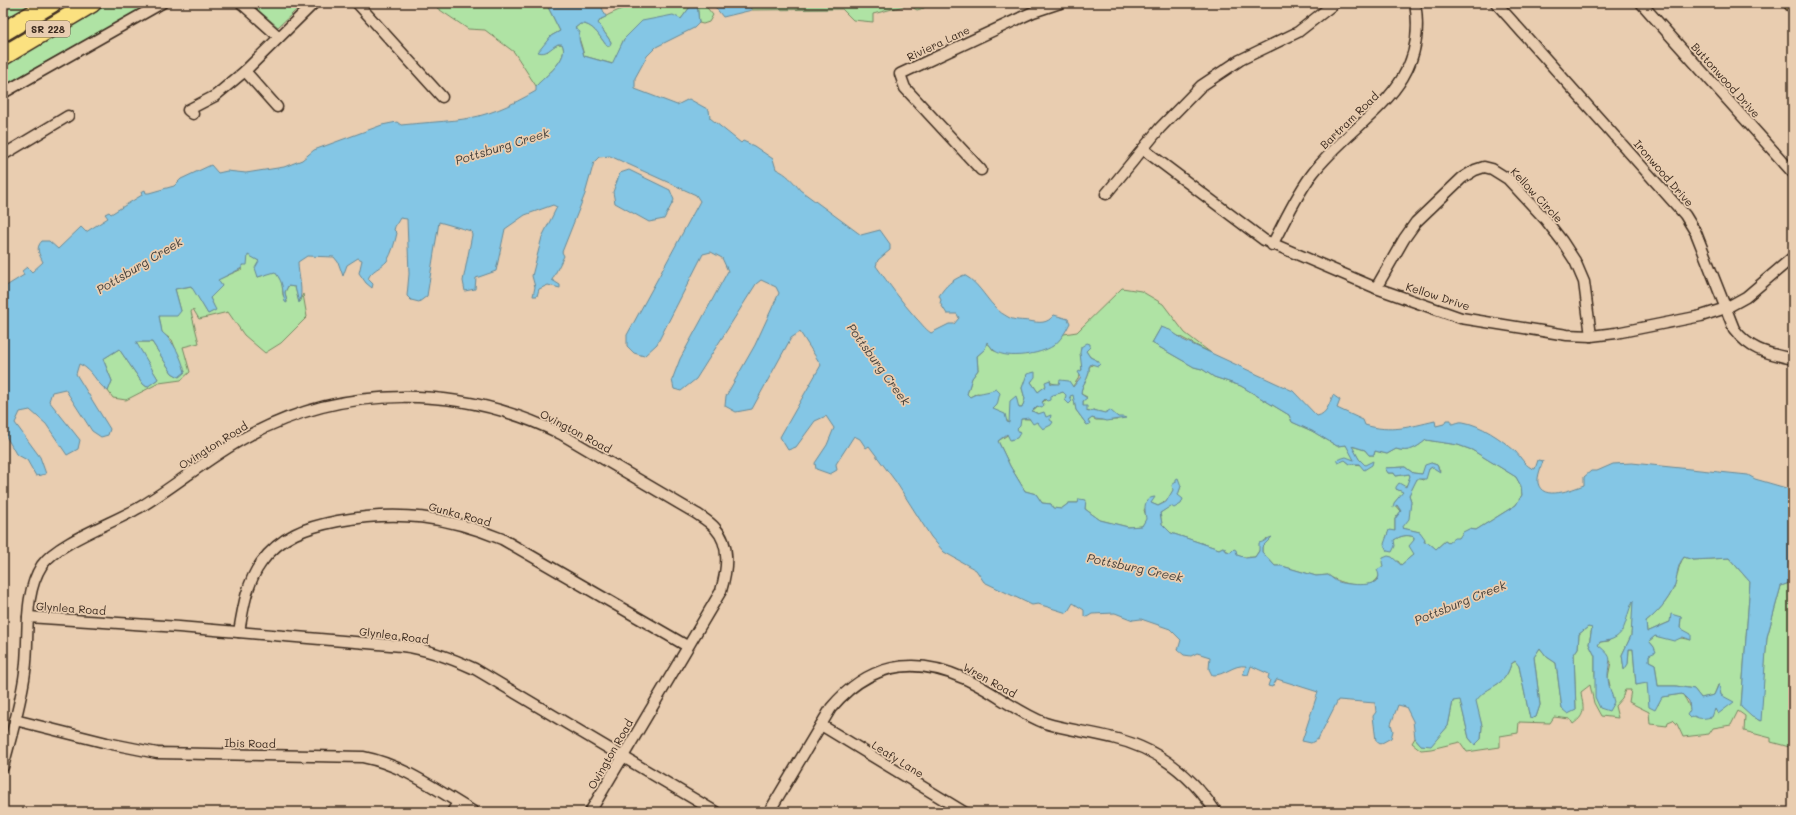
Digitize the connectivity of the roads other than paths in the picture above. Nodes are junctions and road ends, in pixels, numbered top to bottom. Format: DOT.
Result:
graph roads {
  1 [pos="52,3"];
  2 [pos="92,3"];
  3 [pos="162,3"];
  4 [pos="241,3"];
  5 [pos="314,3"];
  6 [pos="357,3"];
  7 [pos="1060,3"];
  8 [pos="1335,3"];
  9 [pos="1415,3"];
  10 [pos="1496,3"];
  11 [pos="1641,3"];
  12 [pos="3,32"];
  13 [pos="280,37"];
  14 [pos="3,56"];
  15 [pos="245,71"];
  16 [pos="3,93"];
  17 [pos="442,97"];
  18 [pos="277,107"];
  19 [pos="193,114"];
  20 [pos="68,116"];
  21 [pos="1143,149"];
  22 [pos="3,155"];
  23 [pos="981,170"];
  24 [pos="1793,172"];
  25 [pos="1106,194"];
  26 [pos="1272,244"];
  27 [pos="1793,257"];
  28 [pos="1376,288"];
  29 [pos="1726,308"];
  30 [pos="1591,336"];
  31 [pos="1793,359"];
  32 [pos="28,617"];
  33 [pos="239,632"];
  34 [pos="687,646"];
  35 [pos="15,720"];
  36 [pos="821,725"];
  37 [pos="622,757"];
  38 [pos="3,767"];
  39 [pos="458,802"];
  40 [pos="452,812"];
  41 [pos="474,812"];
  42 [pos="590,812"];
  43 [pos="716,812"];
  44 [pos="769,812"];
  45 [pos="964,812"];
  46 [pos="1216,812"];
  1 -- 12 [label="highway, SR 228"];
  2 -- 14 [label="highway, SR 228"];
  3 -- 16 [label="street"];
  4 -- 13 [label="street"];
  5 -- 13 [label="street"];
  6 -- 17 [label="street"];
  7 -- 23 [label="street, Riviera Lane"];
  8 -- 21 [label="street"];
  9 -- 26 [label="street, Bartram Road"];
  10 -- 29 [label="street, Ironwood Drive"];
  11 -- 24 [label="street, Buttonwood Drive"];
  13 -- 15 [label="street"];
  15 -- 18 [label="street"];
  15 -- 19 [label="street"];
  20 -- 22 [label="street"];
  21 -- 25 [label="street"];
  21 -- 26 [label="street, Kellow Drive"];
  26 -- 28 [label="street, Kellow Drive"];
  27 -- 29 [label="street, Kellow Drive"];
  28 -- 30 [label="street, Kellow Drive"];
  28 -- 30 [label="street, Kellow Circle"];
  29 -- 30 [label="street, Kellow Drive"];
  29 -- 31 [label="street, Ironwood Drive"];
  32 -- 33 [label="street, Glynlea Road"];
  32 -- 34 [label="street, Ovington Road"];
  32 -- 35 [label="street, Ovington Road"];
  33 -- 34 [label="street, Gunka Road"];
  33 -- 37 [label="street, Glynlea Road"];
  34 -- 37 [label="street, Ovington Road"];
  35 -- 38 [label="street, Ovington Road"];
  35 -- 39 [label="street, Ibis Road"];
  36 -- 44 [label="street, Wren Road"];
  36 -- 45 [label="street, Leafy Lane"];
  36 -- 46 [label="street, Wren Road"];
  37 -- 42 [label="street, Ovington Road"];
  37 -- 43 [label="street, Glynlea Road"];
  39 -- 40 [label="street"];
  39 -- 41 [label="street, Ibis Road"];
}
